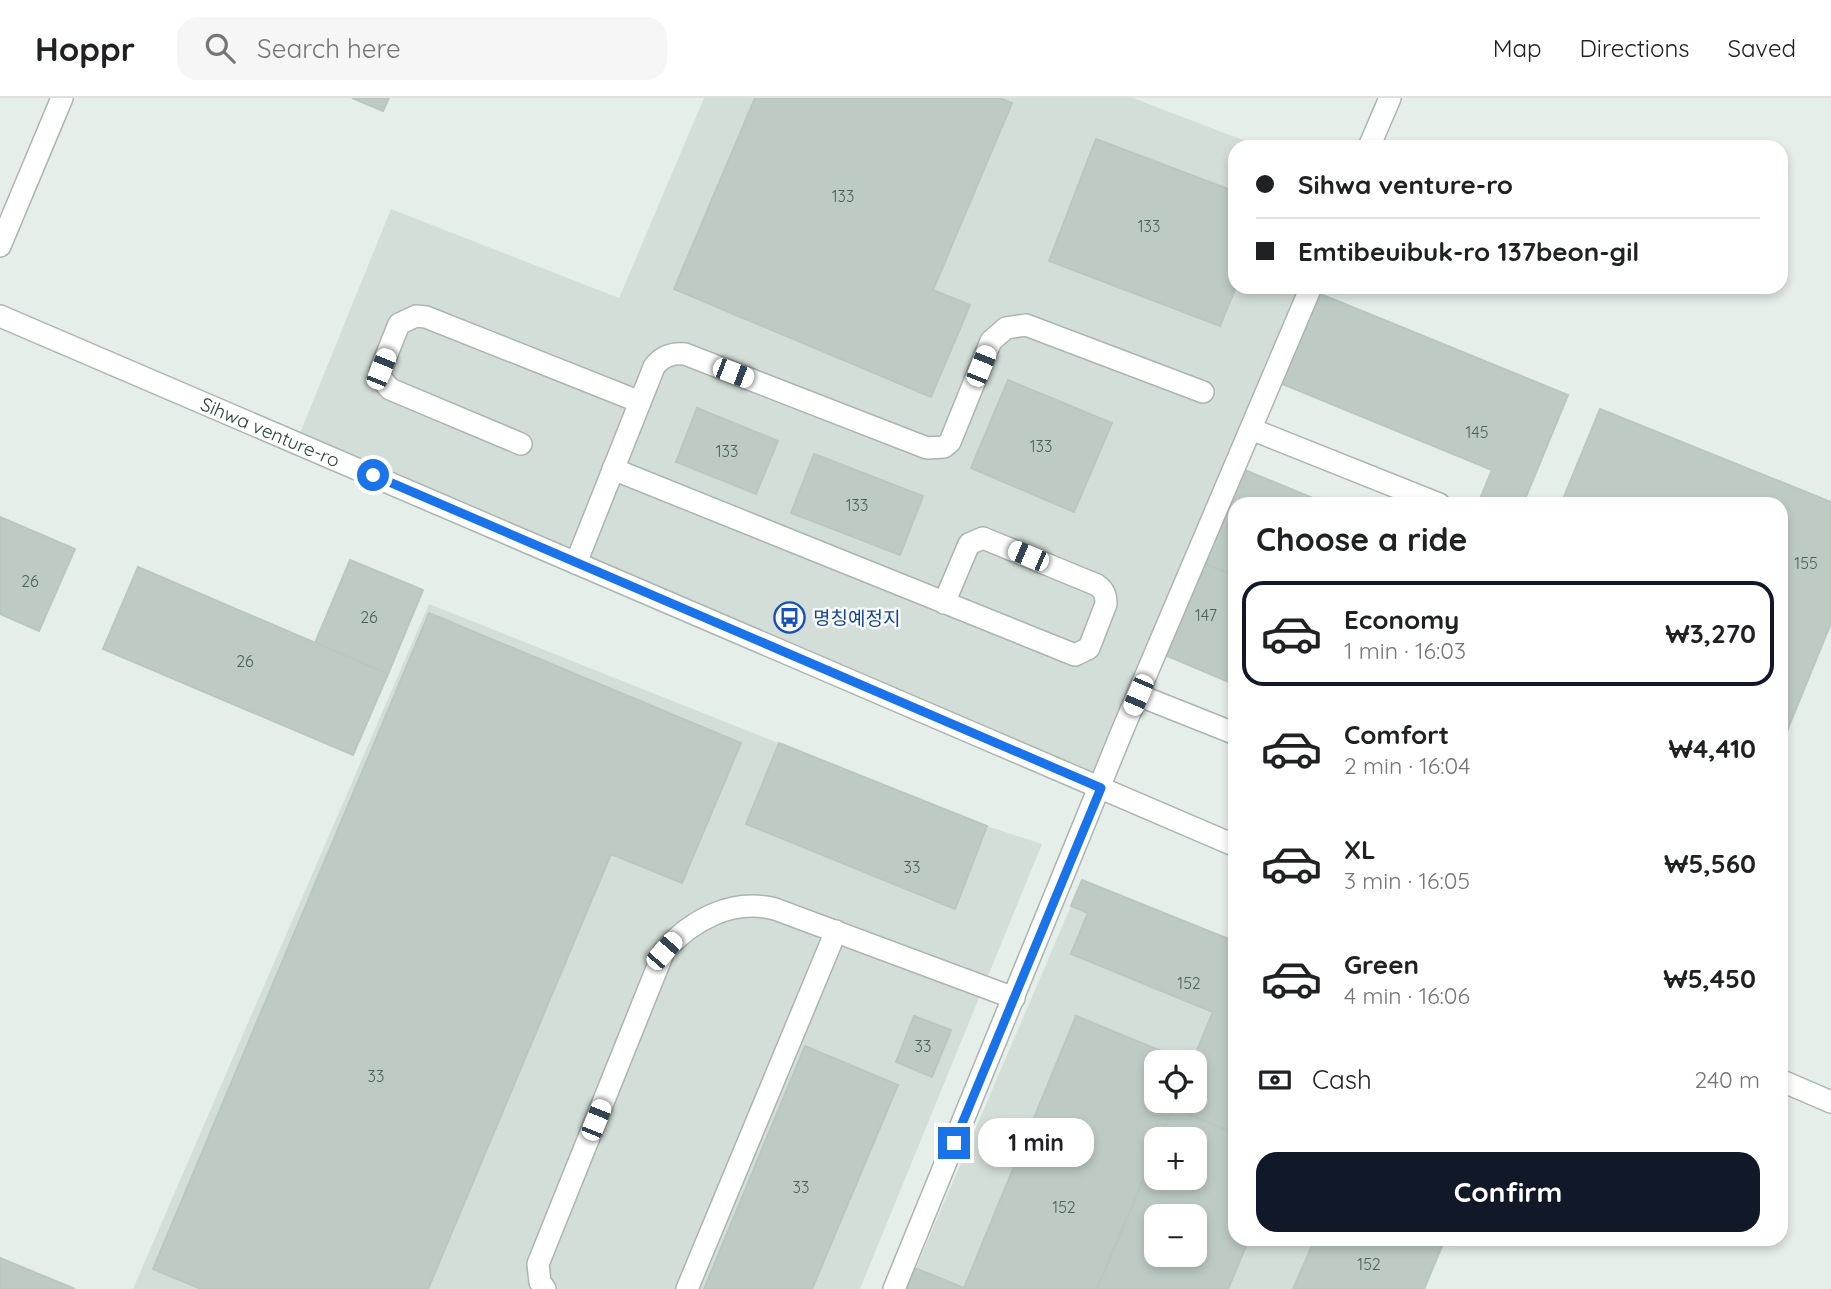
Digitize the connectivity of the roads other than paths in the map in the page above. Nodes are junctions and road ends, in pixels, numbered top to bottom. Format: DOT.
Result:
graph roads {
  1 [pos="62,98"];
  2 [pos="1390,98"];
  3 [pos="1372,140"];
  4 [pos="0,246"];
  5 [pos="1308,294"];
  6 [pos="0,316"];
  7 [pos="1203,392"];
  8 [pos="640,402"];
  9 [pos="1251,429"];
  10 [pos="521,443"];
  11 [pos="613,469"];
  12 [pos="1421,497"];
  13 [pos="576,563"];
  14 [pos="944,603"];
  15 [pos="1138,695"];
  16 [pos="1228,731"];
  17 [pos="1101,788"];
  18 [pos="1228,843"];
  19 [pos="836,931"];
  20 [pos="1014,998"];
  21 [pos="1788,1084"];
  22 [pos="1831,1102"];
  23 [pos="545,1289"];
  24 [pos="687,1289"];
  25 [pos="894,1289"];
  1 -- 4 [label="street"];
  2 -- 3 [label="street"];
  5 -- 9 [label="street"];
  6 -- 13 [label="street, Sihwa venture-ro"];
  7 -- 8 [label="street"];
  8 -- 10 [label="street"];
  8 -- 11 [label="street"];
  9 -- 12 [label="street"];
  9 -- 15 [label="street"];
  11 -- 13 [label="street"];
  11 -- 14 [label="street"];
  13 -- 17 [label="street, Sihwa venture-ro"];
  14 -- 14 [label="street"];
  15 -- 16 [label="street"];
  15 -- 17 [label="street"];
  17 -- 18 [label="street, Sihwa venture-ro"];
  17 -- 20 [label="street"];
  19 -- 20 [label="street"];
  19 -- 23 [label="street"];
  19 -- 24 [label="street"];
  20 -- 25 [label="street"];
  21 -- 22 [label="street"];
}
